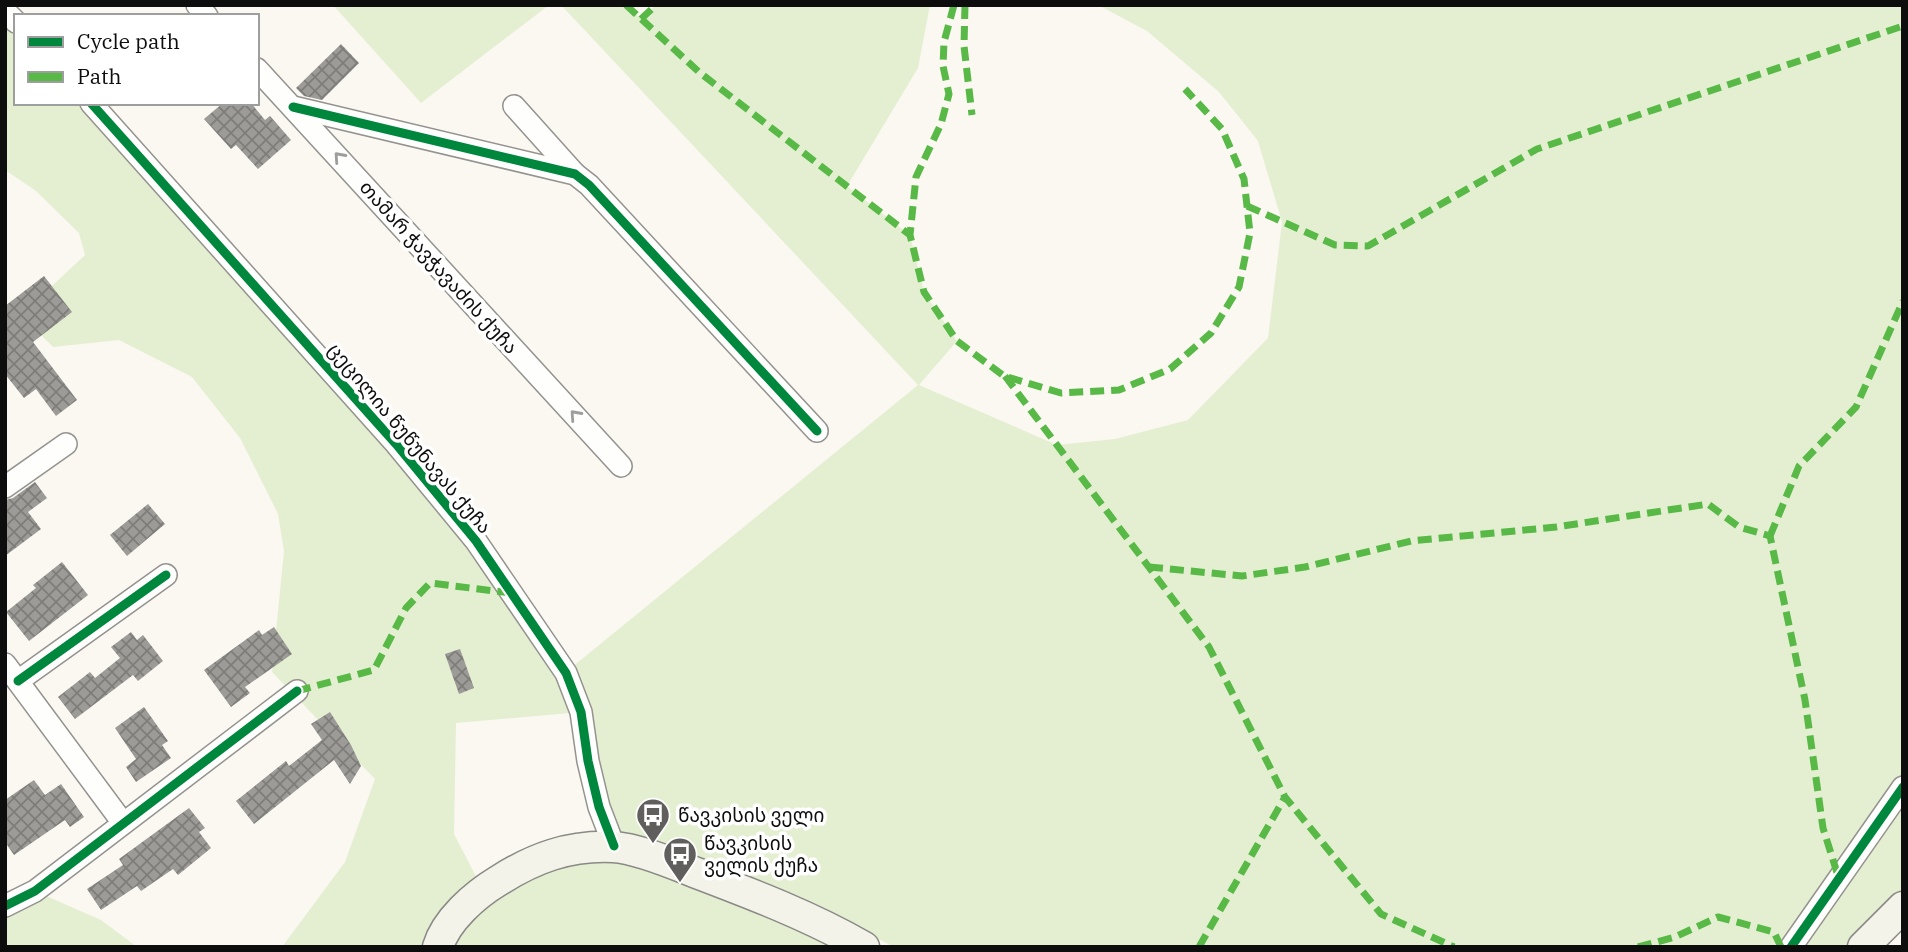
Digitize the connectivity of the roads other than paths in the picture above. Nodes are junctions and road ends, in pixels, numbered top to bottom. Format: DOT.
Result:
graph roads {
  1 [pos="259,71"];
  2 [pos="93,105"];
  3 [pos="514,106"];
  4 [pos="293,107"];
  5 [pos="575,174"];
  6 [pos="817,432"];
  7 [pos="66,444"];
  8 [pos="621,466"];
  9 [pos="5,487"];
  10 [pos="166,575"];
  11 [pos="12,673"];
  12 [pos="297,691"];
  13 [pos="1903,787"];
  14 [pos="123,824"];
  15 [pos="614,846"];
  16 [pos="5,906"];
  17 [pos="1903,907"];
  18 [pos="438,947"];
  19 [pos="864,947"];
  20 [pos="1791,947"];
  21 [pos="1863,947"];
  1 -- 4 [label="street, თამარ ჭავჭავაძის ქუჩა"];
  2 -- 15 [label="street, ცეცილია წუწუნავას ქუჩა"];
  3 -- 5 [label="street"];
  4 -- 5 [label="street"];
  8 -- 4 [label="street, თამარ ჭავჭავაძის ქუჩა, one-way"];
  5 -- 6 [label="street"];
  7 -- 9 [label="street"];
  10 -- 11 [label="street"];
  11 -- 14 [label="street"];
  12 -- 14 [label="street"];
  13 -- 20 [label="street"];
  14 -- 16 [label="street"];
  15 -- 18 [label="main road"];
  15 -- 19 [label="main road"];
  17 -- 21 [label="main road"];
}
